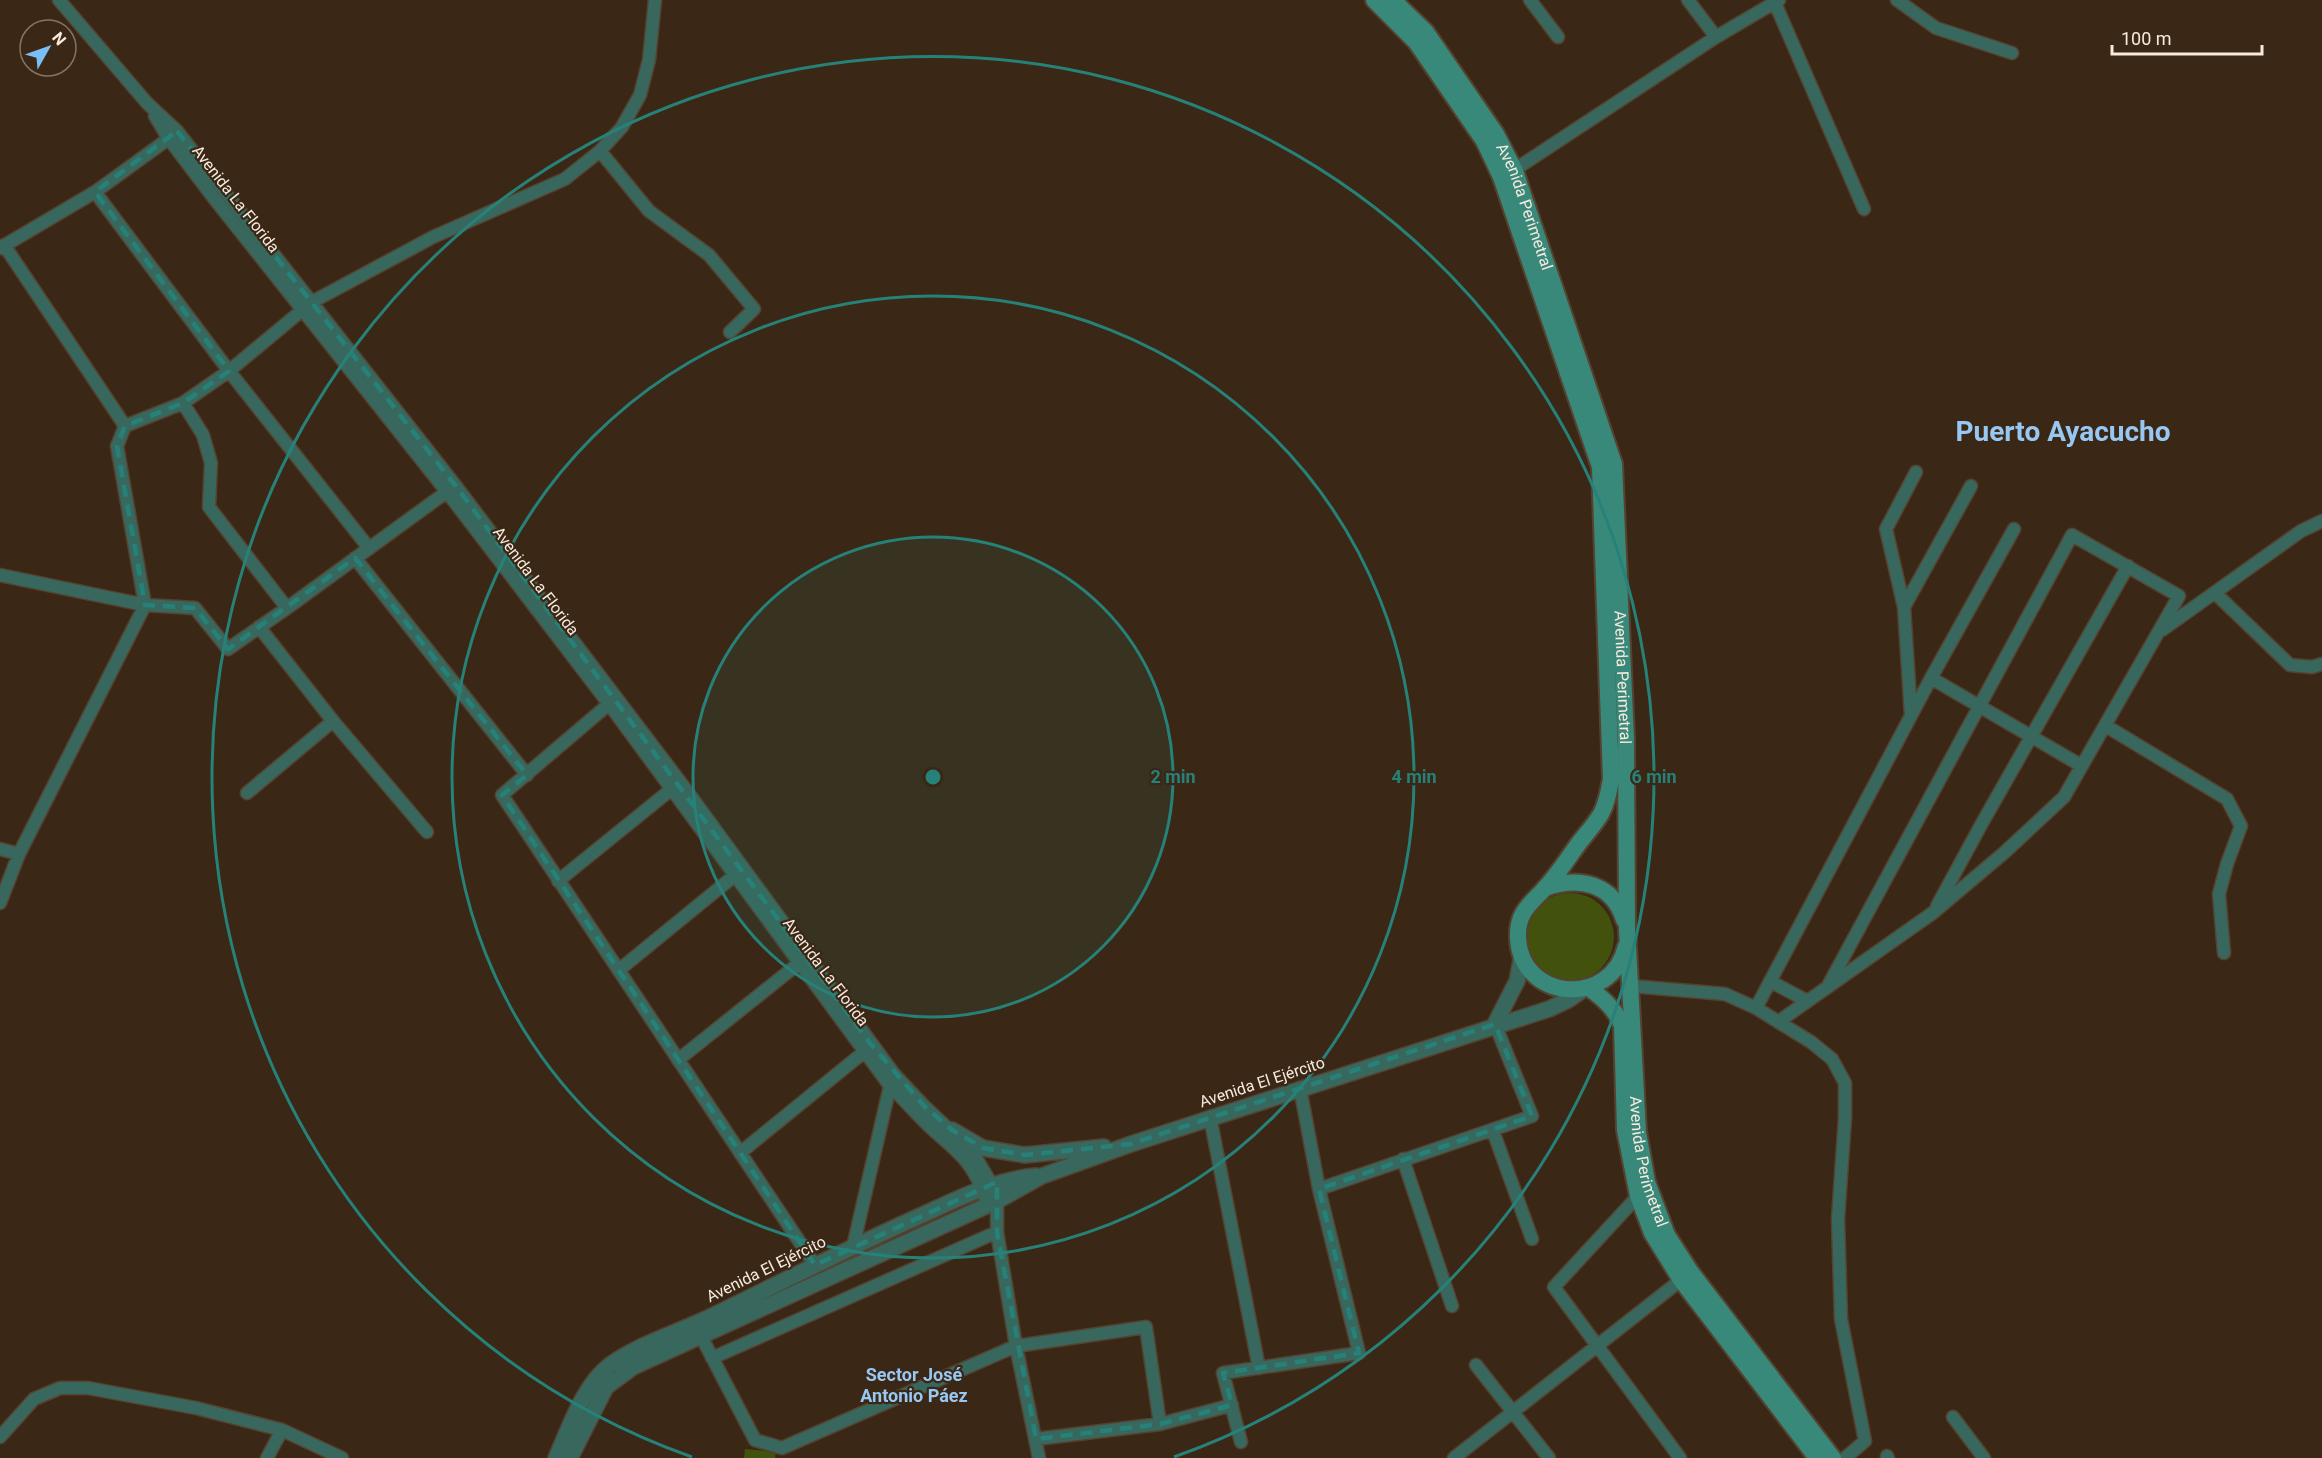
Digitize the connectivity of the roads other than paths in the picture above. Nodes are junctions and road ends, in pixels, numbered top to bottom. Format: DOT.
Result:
graph roads {
  1 [pos="59,0"];
  2 [pos="654,0"];
  3 [pos="1374,0"];
  4 [pos="1393,0"];
  5 [pos="1530,0"];
  6 [pos="1688,0"];
  7 [pos="1897,0"];
  8 [pos="1777,1"];
  9 [pos="1558,37"];
  10 [pos="1716,37"];
  11 [pos="2012,53"];
  12 [pos="173,135"];
  13 [pos="600,151"];
  14 [pos="1508,174"];
  15 [pos="95,192"];
  16 [pos="1864,209"];
  17 [pos="2,246"];
  18 [pos="308,306"];
  19 [pos="730,332"];
  20 [pos="229,371"];
  21 [pos="183,403"];
  22 [pos="125,426"];
  23 [pos="1916,472"];
  24 [pos="1971,486"];
  25 [pos="451,489"];
  26 [pos="2322,521"];
  27 [pos="2014,529"];
  28 [pos="369,548"];
  29 [pos="356,558"];
  30 [pos="2128,567"];
  31 [pos="0,575"];
  32 [pos="2215,593"];
  33 [pos="145,605"];
  34 [pos="1904,607"];
  35 [pos="287,608"];
  36 [pos="259,627"];
  37 [pos="2160,632"];
  38 [pos="2322,664"];
  39 [pos="1931,678"];
  40 [pos="609,704"];
  41 [pos="1980,706"];
  42 [pos="1911,716"];
  43 [pos="333,721"];
  44 [pos="2106,726"];
  45 [pos="2032,737"];
  46 [pos="2082,766"];
  47 [pos="527,775"];
  48 [pos="672,788"];
  49 [pos="247,793"];
  50 [pos="427,832"];
  51 [pos="0,849"];
  52 [pos="20,854"];
  53 [pos="735,876"];
  54 [pos="558,880"];
  55 [pos="1545,888"];
  56 [pos="0,903"];
  57 [pos="1934,912"];
  58 [pos="1627,928"];
  59 [pos="2224,953"];
  60 [pos="1522,956"];
  61 [pos="798,964"];
  62 [pos="619,970"];
  63 [pos="1770,981"];
  64 [pos="1829,984"];
  65 [pos="1631,986"];
  66 [pos="1587,989"];
  67 [pos="1807,1001"];
  68 [pos="1756,1008"];
  69 [pos="1779,1022"];
  70 [pos="1495,1024"];
  71 [pos="864,1052"];
  72 [pos="678,1060"];
  73 [pos="890,1086"];
  74 [pos="1300,1088"];
  75 [pos="1210,1117"];
  76 [pos="952,1130"];
  77 [pos="1493,1131"];
  78 [pos="1131,1144"];
  79 [pos="740,1153"];
  80 [pos="1403,1159"];
  81 [pos="1042,1176"];
  82 [pos="987,1186"];
  83 [pos="1319,1189"];
  84 [pos="1638,1196"];
  85 [pos="992,1203"];
  86 [pos="997,1232"];
  87 [pos="1532,1239"];
  88 [pos="853,1246"];
  89 [pos="815,1264"];
  90 [pos="1681,1280"];
  91 [pos="1452,1306"];
  92 [pos="701,1336"];
  93 [pos="1596,1345"];
  94 [pos="1016,1346"];
  95 [pos="712,1358"];
  96 [pos="1476,1365"];
  97 [pos="1260,1368"];
  98 [pos="1232,1405"];
  99 [pos="1515,1412"];
  100 [pos="1953,1417"];
  101 [pos="1160,1424"];
  102 [pos="282,1430"];
  103 [pos="0,1437"];
  104 [pos="1036,1439"];
  105 [pos="1241,1442"];
  106 [pos="784,1453"];
  107 [pos="267,1458"];
  108 [pos="342,1458"];
  109 [pos="556,1458"];
  110 [pos="570,1458"];
  111 [pos="1038,1458"];
  112 [pos="1454,1458"];
  113 [pos="1550,1458"];
  114 [pos="1680,1458"];
  115 [pos="1817,1458"];
  116 [pos="1833,1458"];
  117 [pos="1845,1458"];
  118 [pos="1984,1458"];
  1 -- 12 [label="street, Avenida La Florida"];
  2 -- 13 [label="street"];
  3 -- 14 [label="main road, Avenida Perimetral"];
  4 -- 14 [label="main road, Avenida Perimetral"];
  5 -- 9 [label="street"];
  6 -- 10 [label="street"];
  7 -- 11 [label="street"];
  8 -- 10 [label="street"];
  8 -- 16 [label="street"];
  10 -- 14 [label="street"];
  12 -- 15 [label="street"];
  12 -- 18 [label="street, Avenida La Florida"];
  13 -- 18 [label="street"];
  13 -- 19 [label="street"];
  14 -- 55 [label="main road, Avenida Perimetral"];
  14 -- 58 [label="main road, Avenida Perimetral"];
  15 -- 17 [label="street"];
  15 -- 20 [label="street"];
  17 -- 22 [label="street"];
  18 -- 20 [label="street"];
  18 -- 25 [label="street, Avenida La Florida"];
  20 -- 21 [label="street"];
  20 -- 28 [label="street"];
  21 -- 22 [label="street"];
  21 -- 35 [label="street"];
  22 -- 33 [label="street"];
  23 -- 34 [label="street"];
  24 -- 34 [label="street"];
  25 -- 28 [label="street"];
  25 -- 40 [label="street, Avenida La Florida"];
  25 -- 76 [label="street"];
  26 -- 32 [label="street"];
  27 -- 39 [label="street"];
  28 -- 29 [label="street"];
  29 -- 35 [label="street"];
  29 -- 47 [label="street"];
  30 -- 37 [label="street"];
  30 -- 41 [label="street"];
  30 -- 45 [label="street"];
  31 -- 33 [label="street"];
  32 -- 37 [label="street"];
  32 -- 38 [label="street"];
  33 -- 36 [label="street"];
  33 -- 52 [label="street"];
  34 -- 42 [label="street"];
  35 -- 36 [label="street"];
  36 -- 43 [label="street"];
  37 -- 44 [label="street"];
  39 -- 41 [label="street"];
  39 -- 42 [label="street"];
  40 -- 47 [label="street"];
  40 -- 48 [label="street, Avenida La Florida"];
  41 -- 45 [label="street"];
  41 -- 64 [label="street"];
  42 -- 63 [label="street"];
  43 -- 49 [label="street"];
  43 -- 50 [label="street"];
  44 -- 46 [label="street"];
  44 -- 59 [label="street"];
  45 -- 46 [label="street"];
  45 -- 57 [label="street"];
  46 -- 57 [label="street"];
  47 -- 54 [label="street"];
  48 -- 53 [label="street, Avenida La Florida"];
  48 -- 54 [label="street"];
  51 -- 52 [label="street"];
  52 -- 56 [label="street"];
  53 -- 61 [label="street, Avenida La Florida"];
  53 -- 62 [label="street"];
  54 -- 62 [label="street"];
  55 -- 58 [label="main road"];
  55 -- 60 [label="main road"];
  57 -- 64 [label="street"];
  58 -- 65 [label="main road, Avenida Perimetral"];
  58 -- 66 [label="main road"];
  60 -- 66 [label="main road"];
  60 -- 70 [label="street"];
  61 -- 71 [label="street, Avenida La Florida"];
  61 -- 72 [label="street"];
  62 -- 72 [label="street"];
  63 -- 67 [label="street"];
  63 -- 68 [label="street"];
  64 -- 67 [label="street"];
  65 -- 68 [label="street"];
  65 -- 116 [label="main road, Avenida Perimetral"];
  66 -- 70 [label="street, Avenida El Ejército"];
  66 -- 84 [label="main road, Avenida Perimetral"];
  67 -- 69 [label="street"];
  68 -- 69 [label="street"];
  69 -- 117 [label="street"];
  70 -- 74 [label="street, Avenida El Ejército"];
  70 -- 77 [label="street"];
  71 -- 73 [label="street, Avenida La Florida"];
  71 -- 79 [label="street"];
  72 -- 79 [label="street"];
  73 -- 82 [label="street, Avenida La Florida"];
  73 -- 88 [label="street"];
  74 -- 75 [label="street, Avenida El Ejército"];
  74 -- 83 [label="street"];
  75 -- 78 [label="street, Avenida El Ejército"];
  75 -- 97 [label="street"];
  76 -- 78 [label="street"];
  76 -- 82 [label="street"];
  77 -- 80 [label="street"];
  77 -- 87 [label="street"];
  78 -- 81 [label="street, Avenida El Ejército"];
  79 -- 89 [label="street"];
  80 -- 83 [label="street"];
  80 -- 91 [label="street"];
  81 -- 82 [label="street, Avenida El Ejército"];
  81 -- 85 [label="street, Avenida El Ejército"];
  82 -- 85 [label="street"];
  82 -- 88 [label="street, Avenida El Ejército"];
  83 -- 97 [label="street"];
  84 -- 90 [label="main road, Avenida Perimetral"];
  84 -- 93 [label="street"];
  85 -- 86 [label="street"];
  85 -- 92 [label="street, Avenida El Ejército"];
  86 -- 94 [label="street"];
  86 -- 95 [label="street"];
  88 -- 89 [label="street, Avenida El Ejército"];
  89 -- 109 [label="street, Avenida El Ejército"];
  90 -- 93 [label="street"];
  90 -- 115 [label="main road, Avenida Perimetral"];
  92 -- 95 [label="street"];
  92 -- 110 [label="street, Avenida El Ejército"];
  93 -- 99 [label="street"];
  93 -- 114 [label="street"];
  94 -- 101 [label="street"];
  94 -- 104 [label="street"];
  94 -- 106 [label="street"];
  95 -- 106 [label="street"];
  96 -- 99 [label="street"];
  97 -- 98 [label="street"];
  98 -- 101 [label="street"];
  98 -- 105 [label="street"];
  99 -- 112 [label="street"];
  99 -- 113 [label="street"];
  100 -- 118 [label="street"];
  101 -- 104 [label="street"];
  102 -- 103 [label="street"];
  102 -- 107 [label="street"];
  102 -- 108 [label="street"];
  104 -- 111 [label="street"];
}
